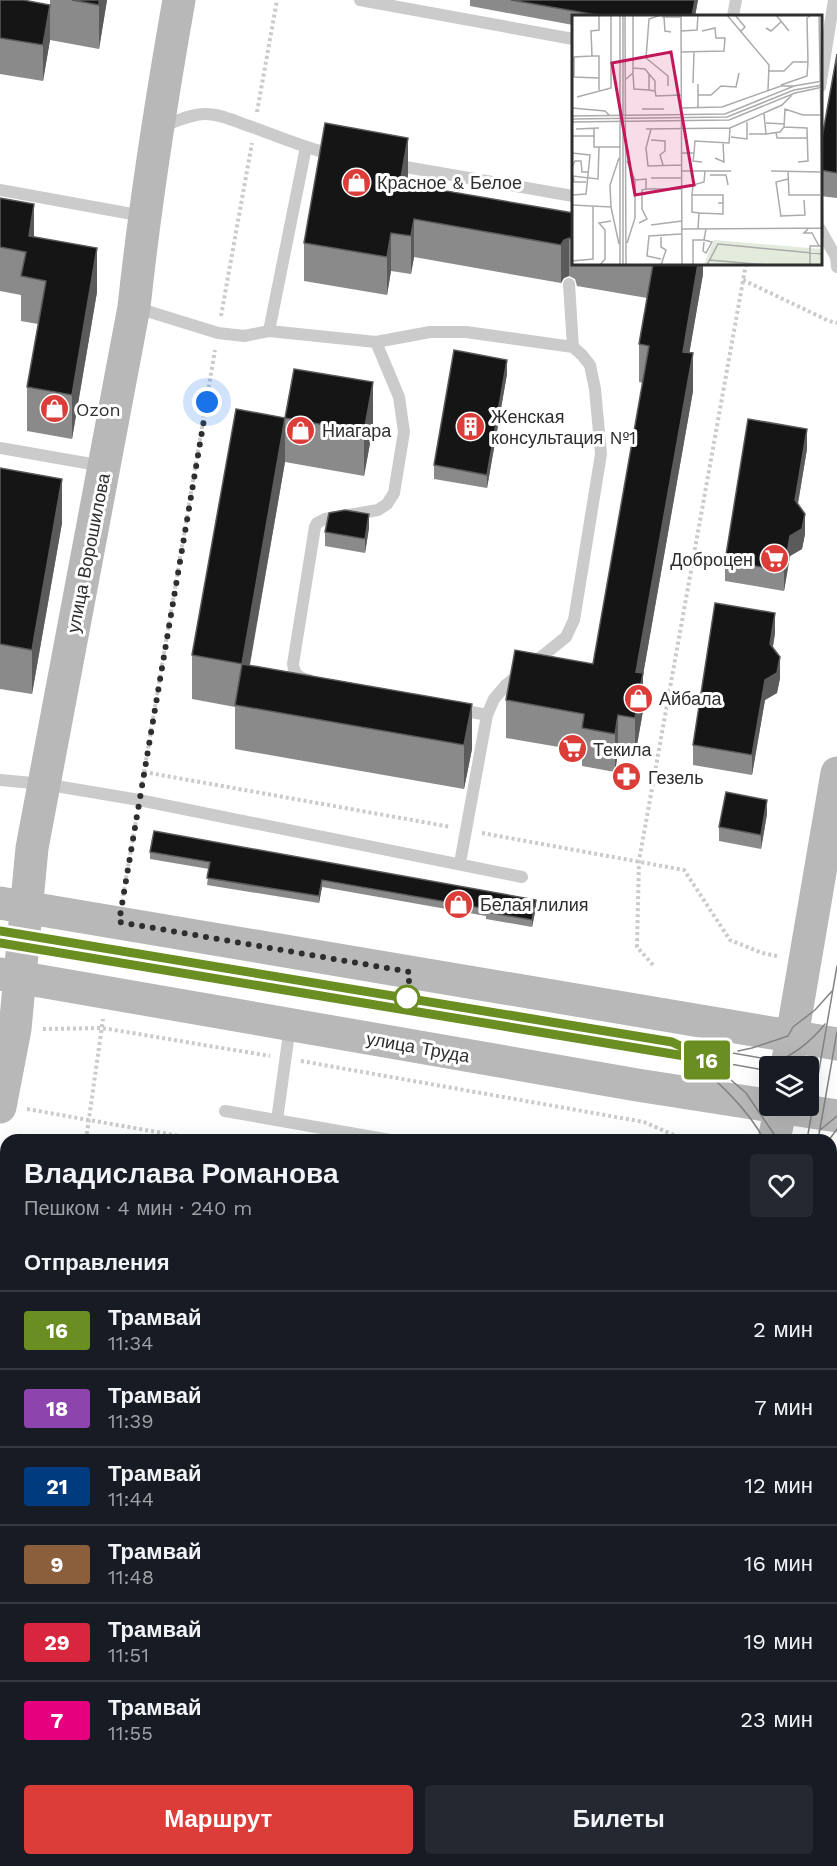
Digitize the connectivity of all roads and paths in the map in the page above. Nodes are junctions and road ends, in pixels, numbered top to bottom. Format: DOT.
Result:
graph roads {
  1 [pos="179,0"];
  2 [pos="277,0"];
  3 [pos="360,0"];
  4 [pos="736,0"];
  5 [pos="834,0"];
  6 [pos="734,15"];
  7 [pos="572,39"];
  8 [pos="822,75"];
  9 [pos="255,128"];
  10 [pos="157,129"];
  11 [pos="306,147"];
  12 [pos="344,156"];
  13 [pos="378,162"];
  14 [pos="0,190"];
  15 [pos="572,196"];
  16 [pos="144,216"];
  17 [pos="822,232"];
  18 [pos="746,266"];
  19 [pos="837,267"];
  20 [pos="743,280"];
  21 [pos="569,284"];
  22 [pos="134,307"];
  23 [pos="837,323"];
  24 [pos="269,331"];
  25 [pos="218,333"];
  26 [pos="376,342"];
  27 [pos="573,347"];
  28 [pos="0,448"];
  29 [pos="104,466"];
  30 [pos="316,682"];
  31 [pos="441,706"];
  32 [pos="487,715"];
  33 [pos="144,772"];
  34 [pos="837,773"];
  35 [pos="0,780"];
  36 [pos="44,784"];
  37 [pos="139,800"];
  38 [pos="466,830"];
  39 [pos="639,861"];
  40 [pos="460,863"];
  41 [pos="522,877"];
  42 [pos="13,905"];
  43 [pos="119,922"];
  44 [pos="804,961"];
  45 [pos="653,965"];
  46 [pos="10,976"];
  47 [pos="106,994"];
  48 [pos="290,1025"];
  49 [pos="102,1028"];
  50 [pos="15,1029"];
  51 [pos="837,1044"];
  52 [pos="789,1051"];
  53 [pos="286,1059"];
  54 [pos="8,1093"];
  55 [pos="759,1103"];
  56 [pos="225,1111"];
  57 [pos="819,1113"];
  58 [pos="778,1116"];
  59 [pos="837,1116"];
  60 [pos="89,1119"];
  61 [pos="277,1120"];
  62 [pos="87,1134"];
  63 [pos="170,1134"];
  64 [pos="356,1134"];
  65 [pos="671,1134"];
  66 [pos="775,1134"];
  1 -- 10 [label="main road, улица Ворошилова"];
  2 -- 9 [label="path"];
  3 -- 7 [label="lane"];
  4 -- 6 [label="lane"];
  5 -- 8 [label="lane"];
  9 -- 10 [label="lane"];
  9 -- 11 [label="lane"];
  9 -- 25 [label="path"];
  10 -- 16 [label="main road, улица Ворошилова"];
  11 -- 12 [label="lane"];
  11 -- 24 [label="lane"];
  13 -- 15 [label="lane"];
  14 -- 16 [label="lane"];
  16 -- 22 [label="main road, улица Ворошилова"];
  17 -- 19 [label="lane"];
  18 -- 20 [label="path"];
  20 -- 23 [label="path"];
  20 -- 39 [label="path"];
  21 -- 27 [label="lane"];
  22 -- 25 [label="lane"];
  22 -- 29 [label="main road, улица Ворошилова"];
  24 -- 25 [label="lane"];
  24 -- 26 [label="lane"];
  25 -- 33 [label="path"];
  26 -- 27 [label="lane"];
  26 -- 30 [label="lane"];
  27 -- 32 [label="lane"];
  28 -- 29 [label="lane"];
  29 -- 36 [label="main road, улица Ворошилова"];
  31 -- 32 [label="lane"];
  32 -- 38 [label="lane"];
  33 -- 37 [label="path"];
  33 -- 38 [label="path"];
  34 -- 44 [label="main road"];
  35 -- 36 [label="lane"];
  36 -- 37 [label="lane"];
  36 -- 42 [label="main road, улица Ворошилова"];
  37 -- 40 [label="lane"];
  37 -- 43 [label="path"];
  38 -- 39 [label="path"];
  38 -- 40 [label="lane"];
  39 -- 44 [label="path"];
  39 -- 45 [label="path"];
  40 -- 41 [label="lane"];
  42 -- 43 [label="main road"];
  42 -- 46 [label="main road, улица Ворошилова"];
  43 -- 47 [label="path"];
  43 -- 52 [label="main road"];
  44 -- 52 [label="main road"];
  46 -- 47 [label="main road, улица Труда"];
  46 -- 50 [label="main road, улица Ворошилова"];
  47 -- 48 [label="main road, улица Труда"];
  47 -- 49 [label="path"];
  48 -- 53 [label="lane"];
  48 -- 55 [label="main road, улица Труда"];
  49 -- 50 [label="path"];
  49 -- 53 [label="path"];
  49 -- 60 [label="path"];
  50 -- 54 [label="main road, улица Ворошилова"];
  51 -- 52 [label="main road"];
  53 -- 61 [label="lane"];
  53 -- 65 [label="path"];
  54 -- 60 [label="path"];
  56 -- 61 [label="lane"];
  57 -- 59 [label="main road, улица Труда"];
  58 -- 66 [label="main road"];
  60 -- 62 [label="path"];
  60 -- 63 [label="path"];
  61 -- 64 [label="lane"];
}
